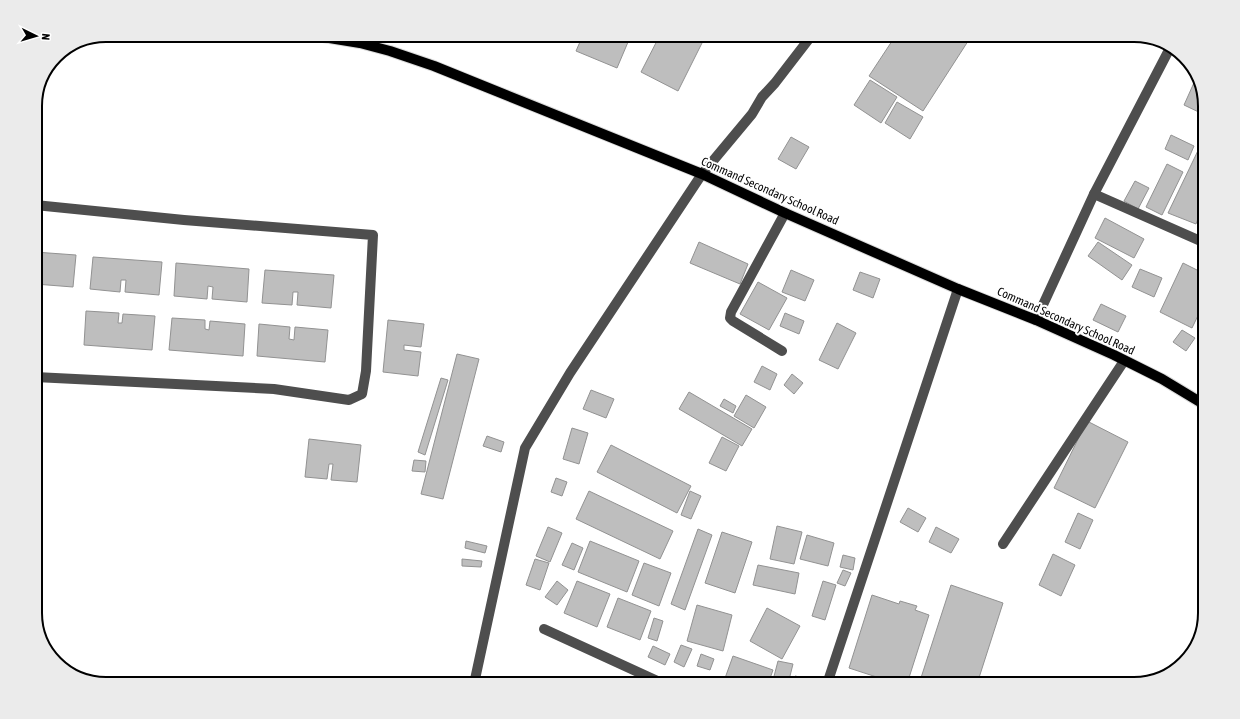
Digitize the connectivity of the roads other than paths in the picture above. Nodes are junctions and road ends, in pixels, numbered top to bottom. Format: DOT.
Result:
graph roads {
  1 [pos="354,42"];
  2 [pos="807,42"];
  3 [pos="1168,52"];
  4 [pos="702,174"];
  5 [pos="1094,194"];
  6 [pos="42,206"];
  7 [pos="785,213"];
  8 [pos="1198,240"];
  9 [pos="958,289"];
  10 [pos="1036,320"];
  11 [pos="782,351"];
  12 [pos="1124,361"];
  13 [pos="42,377"];
  14 [pos="1198,401"];
  15 [pos="1003,544"];
  16 [pos="544,629"];
  17 [pos="476,677"];
  18 [pos="649,677"];
  19 [pos="829,677"];
  1 -- 4 [label="main road, Command Secondary School Road"];
  2 -- 4 [label="street"];
  3 -- 5 [label="street"];
  4 -- 7 [label="main road, Command Secondary School Road"];
  4 -- 17 [label="street"];
  5 -- 8 [label="street"];
  5 -- 10 [label="street"];
  6 -- 13 [label="street"];
  7 -- 9 [label="main road, Command Secondary School Road"];
  7 -- 11 [label="street"];
  9 -- 10 [label="main road, Command Secondary School Road"];
  9 -- 19 [label="street"];
  10 -- 12 [label="main road, Command Secondary School Road"];
  12 -- 14 [label="main road, Command Secondary School Road"];
  12 -- 15 [label="street"];
  16 -- 18 [label="street"];
}
